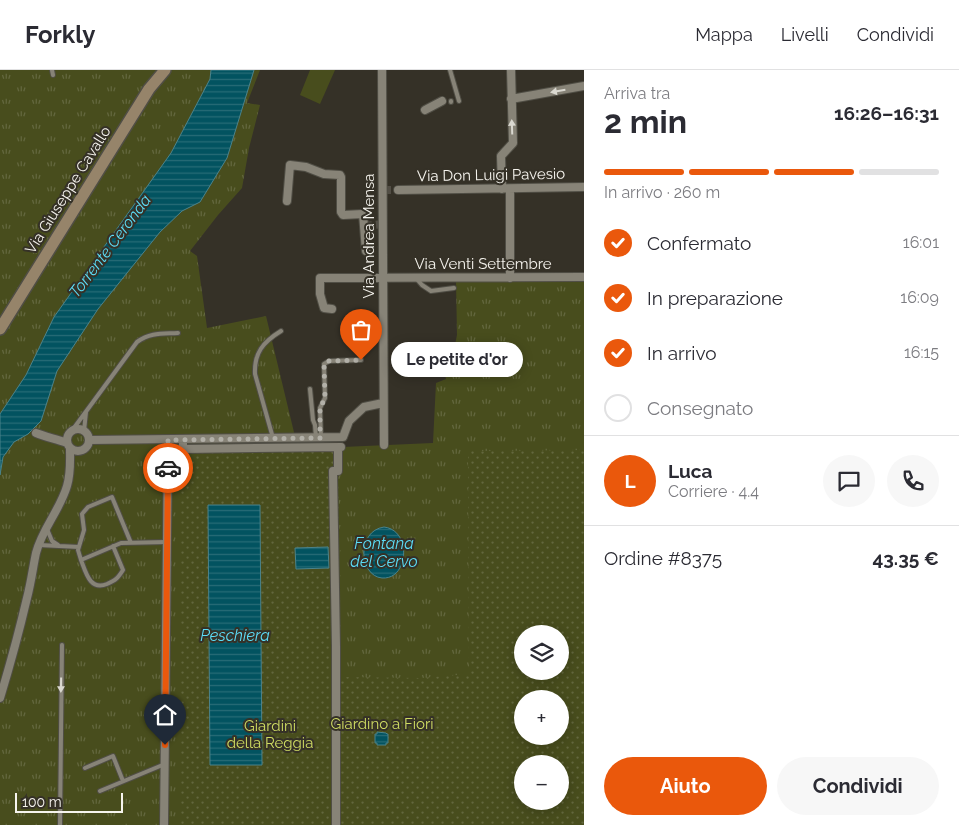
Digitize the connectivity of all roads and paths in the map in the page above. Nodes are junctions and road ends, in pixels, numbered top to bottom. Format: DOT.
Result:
graph roads {
  1 [pos="156,70"];
  2 [pos="165,70"];
  3 [pos="382,70"];
  4 [pos="450,70"];
  5 [pos="511,70"];
  6 [pos="584,86"];
  7 [pos="512,99"];
  8 [pos="442,101"];
  9 [pos="459,101"];
  10 [pos="425,110"];
  11 [pos="584,187"];
  12 [pos="506,189"];
  13 [pos="398,190"];
  14 [pos="287,200"];
  15 [pos="366,251"];
  16 [pos="584,277"];
  17 [pos="383,278"];
  18 [pos="416,278"];
  19 [pos="510,278"];
  20 [pos="454,288"];
  21 [pos="332,309"];
  22 [pos="0,318"];
  23 [pos="0,329"];
  24 [pos="281,331"];
  25 [pos="178,333"];
  26 [pos="361,360"];
  27 [pos="310,388"];
  28 [pos="383,403"];
  29 [pos="86,410"];
  30 [pos="84,431"];
  31 [pos="36,432"];
  32 [pos="342,437"];
  33 [pos="273,438"];
  34 [pos="318,438"];
  35 [pos="69,439"];
  36 [pos="183,439"];
  37 [pos="89,440"];
  38 [pos="168,440"];
  39 [pos="384,445"];
  40 [pos="338,448"];
  41 [pos="81,451"];
  42 [pos="70,470"];
  43 [pos="46,528"];
  44 [pos="167,542"];
  45 [pos="131,543"];
  46 [pos="39,545"];
  47 [pos="60,546"];
  48 [pos="113,546"];
  49 [pos="79,547"];
  50 [pos="81,560"];
  51 [pos="62,645"];
  52 [pos="0,698"];
  53 [pos="165,764"];
  54 [pos="85,768"];
  55 [pos="123,781"];
  56 [pos="100,791"];
  57 [pos="60,825"];
  58 [pos="164,825"];
  59 [pos="336,825"];
  1 -- 22 [label="street, Via Giuseppe Cavallo"];
  2 -- 23 [label="street, Via Giuseppe Cavallo"];
  3 -- 17 [label="street, Via Andrea Mensa"];
  4 -- 9 [label="lane"];
  5 -- 7 [label="street"];
  6 -- 7 [label="street, one-way"];
  12 -- 7 [label="street, one-way"];
  8 -- 10 [label="street"];
  11 -- 12 [label="street, Via Don Luigi Pavesio"];
  12 -- 13 [label="street, Via Don Luigi Pavesio"];
  12 -- 19 [label="street"];
  14 -- 15 [label="street"];
  16 -- 19 [label="street, Via Venti Settembre"];
  17 -- 18 [label="street, Via Venti Settembre"];
  17 -- 21 [label="street, Via Venti Settembre"];
  17 -- 28 [label="street, Via Andrea Mensa"];
  18 -- 19 [label="street, Via Venti Settembre"];
  18 -- 20 [label="lane"];
  24 -- 33 [label="lane"];
  25 -- 29 [label="lane"];
  26 -- 34 [label="lane"];
  27 -- 34 [label="lane"];
  28 -- 32 [label="street"];
  28 -- 39 [label="street, Via Andrea Mensa"];
  29 -- 30 [label="lane"];
  29 -- 35 [label="lane"];
  30 -- 35 [label="street"];
  30 -- 37 [label="street"];
  31 -- 35 [label="street"];
  32 -- 34 [label="street"];
  32 -- 40 [label="street"];
  33 -- 34 [label="street"];
  33 -- 36 [label="street"];
  35 -- 41 [label="street"];
  35 -- 42 [label="street"];
  36 -- 38 [label="street"];
  36 -- 40 [label="street"];
  37 -- 38 [label="street"];
  37 -- 41 [label="street"];
  38 -- 44 [label="street"];
  40 -- 59 [label="street"];
  41 -- 42 [label="street"];
  42 -- 43 [label="street"];
  43 -- 46 [label="street"];
  43 -- 47 [label="lane"];
  44 -- 45 [label="lane"];
  44 -- 53 [label="street"];
  45 -- 48 [label="lane"];
  45 -- 49 [label="lane"];
  46 -- 47 [label="lane"];
  46 -- 52 [label="street"];
  47 -- 49 [label="lane"];
  48 -- 50 [label="lane"];
  48 -- 50 [label="lane"];
  49 -- 50 [label="lane"];
  51 -- 57 [label="lane, one-way"];
  53 -- 55 [label="lane"];
  53 -- 58 [label="street"];
  54 -- 55 [label="lane"];
  55 -- 56 [label="lane"];
}
